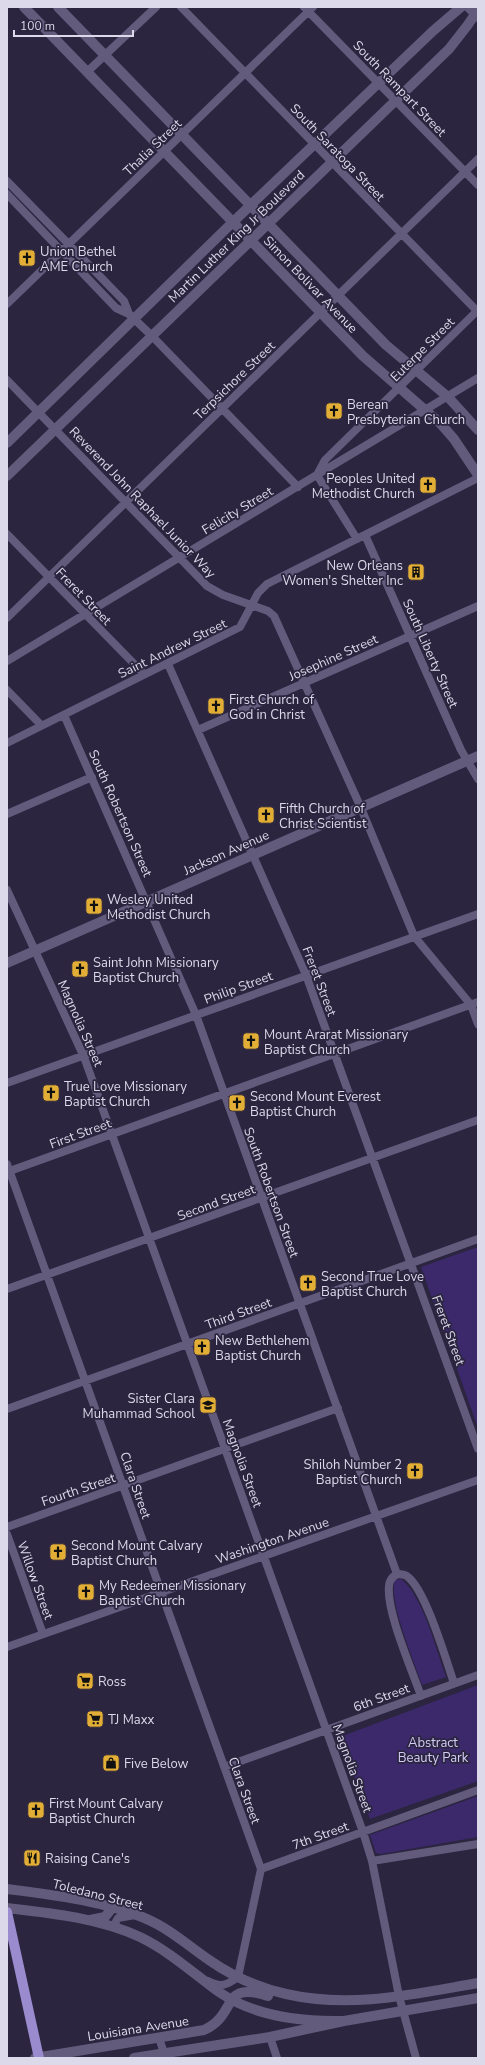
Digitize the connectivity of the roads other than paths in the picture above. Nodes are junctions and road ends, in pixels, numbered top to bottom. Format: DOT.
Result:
graph roads {
  1 [pos="24,7"];
  2 [pos="58,7"];
  3 [pos="156,7"];
  4 [pos="181,7"];
  5 [pos="461,7"];
  6 [pos="467,7"];
  7 [pos="308,8"];
  8 [pos="477,14"];
  9 [pos="104,56"];
  10 [pos="87,72"];
  11 [pos="244,73"];
  12 [pos="378,83"];
  13 [pos="395,100"];
  14 [pos="182,135"];
  15 [pos="314,144"];
  16 [pos="164,151"];
  17 [pos="478,160"];
  18 [pos="332,163"];
  19 [pos="465,172"];
  20 [pos="7,181"];
  21 [pos="478,185"];
  22 [pos="7,194"];
  23 [pos="250,205"];
  24 [pos="233,222"];
  25 [pos="268,224"];
  26 [pos="401,234"];
  27 [pos="251,241"];
  28 [pos="68,244"];
  29 [pos="62,250"];
  30 [pos="338,295"];
  31 [pos="7,304"];
  32 [pos="478,311"];
  33 [pos="320,313"];
  34 [pos="131,316"];
  35 [pos="152,336"];
  36 [pos="416,371"];
  37 [pos="478,378"];
  38 [pos="7,380"];
  39 [pos="399,388"];
  40 [pos="448,397"];
  41 [pos="222,408"];
  42 [pos="425,410"];
  43 [pos="38,412"];
  44 [pos="55,429"];
  45 [pos="478,430"];
  46 [pos="7,443"];
  47 [pos="317,474"];
  48 [pos="478,475"];
  49 [pos="7,476"];
  50 [pos="478,478"];
  51 [pos="298,487"];
  52 [pos="126,502"];
  53 [pos="7,534"];
  54 [pos="365,535"];
  55 [pos="357,539"];
  56 [pos="180,559"];
  57 [pos="49,577"];
  58 [pos="253,604"];
  59 [pos="478,606"];
  60 [pos="85,614"];
  61 [pos="7,618"];
  62 [pos="411,636"];
  63 [pos="7,661"];
  64 [pos="168,664"];
  65 [pos="144,674"];
  66 [pos="305,683"];
  67 [pos="7,690"];
  68 [pos="64,714"];
  69 [pos="41,726"];
  70 [pos="198,730"];
  71 [pos="7,743"];
  72 [pos="478,756"];
  73 [pos="468,760"];
  74 [pos="92,777"];
  75 [pos="478,779"];
  76 [pos="361,808"];
  77 [pos="7,814"];
  78 [pos="254,854"];
  79 [pos="7,890"];
  80 [pos="147,901"];
  81 [pos="478,914"];
  82 [pos="414,936"];
  83 [pos="36,951"];
  84 [pos="7,963"];
  85 [pos="306,975"];
  86 [pos="474,1004"];
  87 [pos="196,1016"];
  88 [pos="478,1024"];
  89 [pos="334,1054"];
  90 [pos="84,1057"];
  91 [pos="7,1083"];
  92 [pos="223,1094"];
  93 [pos="478,1120"];
  94 [pos="112,1134"];
  95 [pos="373,1157"];
  96 [pos="8,1169"];
  97 [pos="262,1198"];
  98 [pos="150,1239"];
  99 [pos="478,1239"];
  100 [pos="412,1263"];
  101 [pos="48,1276"];
  102 [pos="7,1290"];
  103 [pos="300,1304"];
  104 [pos="188,1344"];
  105 [pos="86,1381"];
  106 [pos="338,1408"];
  107 [pos="7,1410"];
  108 [pos="225,1449"];
  109 [pos="478,1449"];
  110 [pos="478,1480"];
  111 [pos="123,1486"];
  112 [pos="376,1516"];
  113 [pos="7,1527"];
  114 [pos="7,1534"];
  115 [pos="264,1556"];
  116 [pos="397,1574"];
  117 [pos="160,1591"];
  118 [pos="43,1634"];
  119 [pos="7,1647"];
  120 [pos="478,1675"];
  121 [pos="454,1683"];
  122 [pos="421,1696"];
  123 [pos="326,1730"];
  124 [pos="224,1767"];
  125 [pos="478,1790"];
  126 [pos="363,1832"];
  127 [pos="478,1844"];
  128 [pos="372,1861"];
  129 [pos="261,1869"];
  130 [pos="7,1889"];
  131 [pos="7,1908"];
  132 [pos="112,1908"];
  133 [pos="7,1912"];
  134 [pos="136,1914"];
  135 [pos="84,1920"];
  136 [pos="113,1927"];
  137 [pos="196,1974"];
  138 [pos="238,1977"];
  139 [pos="478,1983"];
  140 [pos="399,1996"];
  141 [pos="478,1998"];
  142 [pos="311,1999"];
  143 [pos="232,2000"];
  144 [pos="405,2011"];
  145 [pos="344,2021"];
  146 [pos="270,2037"];
  147 [pos="159,2038"];
  148 [pos="164,2053"];
  149 [pos="38,2058"];
  150 [pos="134,2058"];
  151 [pos="277,2058"];
  152 [pos="416,2058"];
  1 -- 10 [label="street, Simon Bolivar Avenue"];
  2 -- 9 [label="street, Simon Bolivar Avenue"];
  3 -- 9 [label="street"];
  4 -- 11 [label="street, South Saratoga Street"];
  5 -- 12 [label="street, Martin Luther King Jr Boulevard"];
  6 -- 8 [label="street"];
  7 -- 11 [label="street, Thalia Street"];
  7 -- 12 [label="street, South Rampart Street"];
  8 -- 13 [label="street, Martin Luther King Jr Boulevard"];
  9 -- 10 [label="street"];
  9 -- 14 [label="street, Simon Bolivar Avenue"];
  10 -- 16 [label="street, Simon Bolivar Avenue"];
  11 -- 14 [label="street, Thalia Street"];
  11 -- 15 [label="street, South Saratoga Street"];
  12 -- 13 [label="street, South Rampart Street"];
  12 -- 15 [label="street, Martin Luther King Jr Boulevard"];
  13 -- 18 [label="street, Martin Luther King Jr Boulevard"];
  13 -- 19 [label="street, South Rampart Street"];
  14 -- 16 [label="street, Thalia Street"];
  14 -- 23 [label="street, Simon Bolivar Avenue"];
  15 -- 18 [label="street, South Saratoga Street"];
  15 -- 23 [label="street, Martin Luther King Jr Boulevard"];
  16 -- 24 [label="street, Simon Bolivar Avenue"];
  16 -- 28 [label="street, Thalia Street"];
  17 -- 19 [label="street, Terpsichore Street"];
  18 -- 25 [label="street, Martin Luther King Jr Boulevard"];
  18 -- 26 [label="street, South Saratoga Street"];
  19 -- 21 [label="street, South Rampart Street"];
  19 -- 26 [label="street, Terpsichore Street"];
  20 -- 28 [label="street"];
  22 -- 29 [label="street"];
  23 -- 24 [label="street, Martin Luther King Jr Boulevard"];
  23 -- 25 [label="street, Simon Bolivar Avenue"];
  24 -- 27 [label="street, Simon Bolivar Avenue"];
  24 -- 34 [label="street, Martin Luther King Jr Boulevard"];
  25 -- 27 [label="street, Martin Luther King Jr Boulevard"];
  25 -- 30 [label="street, Simon Bolivar Avenue"];
  26 -- 30 [label="street, Terpsichore Street"];
  26 -- 32 [label="street, South Saratoga Street"];
  27 -- 33 [label="street, Simon Bolivar Avenue"];
  27 -- 35 [label="street, Martin Luther King Jr Boulevard"];
  28 -- 29 [label="street, Thalia Street"];
  28 -- 34 [label="street"];
  29 -- 31 [label="street, Thalia Street"];
  29 -- 34 [label="street"];
  30 -- 33 [label="street, Terpsichore Street"];
  30 -- 36 [label="street, Simon Bolivar Avenue"];
  32 -- 36 [label="street, Euterpe Street"];
  33 -- 39 [label="street, Simon Bolivar Avenue"];
  33 -- 41 [label="street, Terpsichore Street"];
  34 -- 35 [label="street"];
  34 -- 43 [label="street, Martin Luther King Jr Boulevard"];
  35 -- 41 [label="street"];
  35 -- 44 [label="street, Martin Luther King Jr Boulevard"];
  36 -- 39 [label="street, Euterpe Street"];
  36 -- 40 [label="street, Simon Bolivar Avenue"];
  37 -- 40 [label="street, Felicity Street"];
  38 -- 43 [label="street, Reverend John Raphael Junior Way"];
  39 -- 42 [label="street, Simon Bolivar Avenue"];
  39 -- 47 [label="street, Euterpe Street"];
  40 -- 42 [label="street, Felicity Street"];
  40 -- 45 [label="street, Simon Bolivar Avenue"];
  41 -- 51 [label="street"];
  41 -- 52 [label="street, Terpsichore Street"];
  42 -- 47 [label="street, Felicity Street"];
  42 -- 48 [label="street, Simon Bolivar Avenue"];
  43 -- 44 [label="street, Reverend John Raphael Junior Way"];
  43 -- 46 [label="street, Martin Luther King Jr Boulevard"];
  44 -- 49 [label="street, Martin Luther King Jr Boulevard"];
  44 -- 52 [label="street, Reverend John Raphael Junior Way"];
  47 -- 51 [label="street, Felicity Street"];
  47 -- 55 [label="street"];
  50 -- 54 [label="street, Saint Andrew Street"];
  51 -- 56 [label="street, Felicity Street"];
  52 -- 56 [label="street, Reverend John Raphael Junior Way"];
  52 -- 57 [label="street, Terpsichore Street"];
  53 -- 57 [label="street, Freret Street"];
  54 -- 55 [label="street, Saint Andrew Street"];
  54 -- 62 [label="street, South Liberty Street"];
  55 -- 58 [label="street, Saint Andrew Street"];
  56 -- 58 [label="street, Reverend John Raphael Junior Way"];
  56 -- 60 [label="street, Felicity Street"];
  57 -- 60 [label="street, Freret Street"];
  57 -- 61 [label="street, Terpsichore Street"];
  58 -- 64 [label="street, Saint Andrew Street"];
  58 -- 66 [label="street, Reverend John Raphael Junior Way"];
  59 -- 62 [label="street, Josephine Street"];
  60 -- 63 [label="street, Felicity Street"];
  60 -- 65 [label="street, Freret Street"];
  62 -- 66 [label="street, Josephine Street"];
  62 -- 73 [label="street, South Liberty Street"];
  64 -- 65 [label="street, Saint Andrew Street"];
  64 -- 70 [label="street, Freret Street"];
  65 -- 68 [label="street, Saint Andrew Street"];
  66 -- 70 [label="street, Josephine Street"];
  66 -- 76 [label="street, Reverend John Raphael Junior Way"];
  67 -- 69 [label="street"];
  68 -- 69 [label="street, Saint Andrew Street"];
  68 -- 74 [label="street, South Robertson Street"];
  69 -- 71 [label="street, Saint Andrew Street"];
  70 -- 78 [label="street, Freret Street"];
  72 -- 73 [label="street, Jackson Avenue"];
  73 -- 75 [label="street, South Liberty Street"];
  73 -- 76 [label="street, Jackson Avenue"];
  74 -- 77 [label="street"];
  74 -- 80 [label="street, South Robertson Street"];
  76 -- 78 [label="street, Jackson Avenue"];
  76 -- 82 [label="street, Reverend John Raphael Junior Way"];
  78 -- 80 [label="street, Jackson Avenue"];
  78 -- 85 [label="street, Freret Street"];
  79 -- 83 [label="street, Magnolia Street"];
  80 -- 83 [label="street, Jackson Avenue"];
  80 -- 87 [label="street, South Robertson Street"];
  81 -- 82 [label="street, Philip Street"];
  82 -- 85 [label="street, Philip Street"];
  82 -- 86 [label="street, Reverend John Raphael Junior Way"];
  83 -- 84 [label="street, Jackson Avenue"];
  83 -- 90 [label="street, Magnolia Street"];
  85 -- 87 [label="street, Philip Street"];
  85 -- 89 [label="street, Freret Street"];
  86 -- 88 [label="street, Reverend John Raphael Junior Way"];
  86 -- 89 [label="street, First Street"];
  87 -- 90 [label="street, Philip Street"];
  87 -- 92 [label="street, South Robertson Street"];
  89 -- 92 [label="street, First Street"];
  89 -- 95 [label="street, Freret Street"];
  90 -- 91 [label="street, Philip Street"];
  90 -- 94 [label="street, Magnolia Street"];
  92 -- 94 [label="street, First Street"];
  92 -- 97 [label="street, South Robertson Street"];
  93 -- 95 [label="street, Second Street"];
  94 -- 96 [label="street, First Street"];
  94 -- 98 [label="street, Magnolia Street"];
  95 -- 97 [label="street, Second Street"];
  95 -- 100 [label="street, Freret Street"];
  96 -- 101 [label="street, Clara Street"];
  97 -- 98 [label="street, Second Street"];
  97 -- 103 [label="street, South Robertson Street"];
  98 -- 101 [label="street, Second Street"];
  98 -- 104 [label="street, Magnolia Street"];
  99 -- 100 [label="street, Third Street"];
  100 -- 103 [label="street, Third Street"];
  100 -- 109 [label="street, Freret Street"];
  101 -- 102 [label="street, Second Street"];
  101 -- 105 [label="street, Clara Street"];
  103 -- 104 [label="street, Third Street"];
  103 -- 106 [label="street, South Robertson Street"];
  104 -- 105 [label="street, Third Street"];
  104 -- 108 [label="street, Magnolia Street"];
  105 -- 107 [label="street, Third Street"];
  105 -- 111 [label="street, Clara Street"];
  106 -- 108 [label="street, Fourth Street"];
  106 -- 112 [label="street, South Robertson Street"];
  108 -- 111 [label="street, Fourth Street"];
  108 -- 115 [label="street, Magnolia Street"];
  110 -- 112 [label="street, Washington Avenue"];
  111 -- 113 [label="street, Fourth Street"];
  111 -- 117 [label="street, Clara Street"];
  112 -- 115 [label="street, Washington Avenue"];
  112 -- 116 [label="street, South Robertson Street"];
  114 -- 118 [label="street, Willow Street"];
  115 -- 117 [label="street, Washington Avenue"];
  115 -- 123 [label="street, Magnolia Street"];
  116 -- 121 [label="street"];
  116 -- 122 [label="street"];
  117 -- 118 [label="street, Washington Avenue"];
  117 -- 124 [label="street, Clara Street"];
  118 -- 119 [label="street, Washington Avenue"];
  120 -- 121 [label="street, 6th Street"];
  121 -- 122 [label="street, 6th Street"];
  122 -- 123 [label="street, 6th Street"];
  123 -- 124 [label="street, 6th Street"];
  123 -- 126 [label="street, Magnolia Street"];
  124 -- 129 [label="street, Clara Street"];
  125 -- 126 [label="street, 7th Street"];
  126 -- 128 [label="street, Magnolia Street"];
  126 -- 129 [label="street, 7th Street"];
  127 -- 128 [label="street"];
  128 -- 140 [label="street, Magnolia Street"];
  129 -- 138 [label="street"];
  130 -- 132 [label="street, Toledano Street"];
  131 -- 135 [label="street"];
  132 -- 134 [label="street, Toledano Street"];
  132 -- 135 [label="street"];
  133 -- 149 [label="main road"];
  134 -- 136 [label="street"];
  134 -- 138 [label="street, Toledano Street"];
  135 -- 136 [label="street"];
  136 -- 137 [label="street"];
  137 -- 138 [label="street"];
  137 -- 143 [label="street"];
  138 -- 142 [label="street, Louisiana Avenue"];
  139 -- 140 [label="street, Louisiana Avenue"];
  140 -- 142 [label="street, Louisiana Avenue"];
  140 -- 144 [label="street, Magnolia Street"];
  141 -- 144 [label="street"];
  142 -- 143 [label="street, Louisiana Avenue"];
  143 -- 145 [label="street"];
  143 -- 147 [label="street, Louisiana Avenue"];
  144 -- 145 [label="street"];
  144 -- 152 [label="street, Magnolia Street"];
  145 -- 146 [label="street"];
  146 -- 148 [label="street"];
  146 -- 151 [label="street"];
  147 -- 148 [label="street"];
  147 -- 149 [label="street, Louisiana Avenue"];
  148 -- 150 [label="street"];
}
